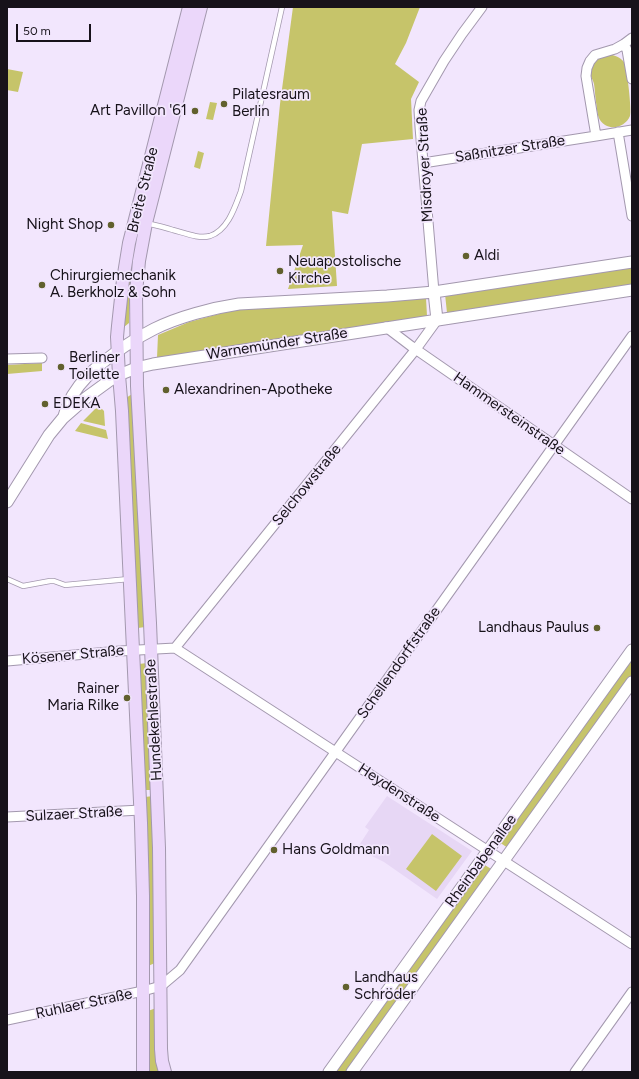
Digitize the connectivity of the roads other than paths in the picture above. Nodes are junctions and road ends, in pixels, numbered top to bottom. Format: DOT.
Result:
graph roads {
  1 [pos="189,7"];
  2 [pos="201,7"];
  3 [pos="282,7"];
  4 [pos="482,7"];
  5 [pos="632,38"];
  6 [pos="624,44"];
  7 [pos="632,79"];
  8 [pos="632,130"];
  9 [pos="618,132"];
  10 [pos="596,136"];
  11 [pos="423,162"];
  12 [pos="632,216"];
  13 [pos="140,221"];
  14 [pos="632,262"];
  15 [pos="632,290"];
  16 [pos="434,292"];
  17 [pos="437,320"];
  18 [pos="386,328"];
  19 [pos="632,336"];
  20 [pos="137,338"];
  21 [pos="416,350"];
  22 [pos="118,351"];
  23 [pos="42,358"];
  24 [pos="7,360"];
  25 [pos="136,368"];
  26 [pos="119,375"];
  27 [pos="63,418"];
  28 [pos="554,445"];
  29 [pos="632,500"];
  30 [pos="7,502"];
  31 [pos="7,579"];
  32 [pos="131,579"];
  33 [pos="175,648"];
  34 [pos="157,649"];
  35 [pos="134,650"];
  36 [pos="632,650"];
  37 [pos="7,661"];
  38 [pos="632,682"];
  39 [pos="335,752"];
  40 [pos="141,810"];
  41 [pos="7,817"];
  42 [pos="488,851"];
  43 [pos="504,861"];
  44 [pos="632,944"];
  45 [pos="160,986"];
  46 [pos="143,991"];
  47 [pos="632,992"];
  48 [pos="7,1020"];
  49 [pos="143,1072"];
  50 [pos="165,1072"];
  51 [pos="330,1072"];
  52 [pos="352,1072"];
  53 [pos="575,1072"];
  1 -- 13 [label="main road, Breite Straße"];
  2 -- 13 [label="main road, Breite Straße"];
  3 -- 13 [label="lane, Breite Straße"];
  4 -- 11 [label="street, Misdroyer Straße"];
  5 -- 6 [label="street"];
  6 -- 7 [label="street"];
  6 -- 10 [label="street"];
  8 -- 9 [label="street, Saßnitzer Straße"];
  9 -- 10 [label="street, Saßnitzer Straße"];
  9 -- 12 [label="street"];
  10 -- 11 [label="street, Saßnitzer Straße"];
  11 -- 16 [label="street, Misdroyer Straße"];
  13 -- 20 [label="main road, Breite Straße"];
  13 -- 22 [label="main road, Breite Straße"];
  14 -- 16 [label="street"];
  15 -- 17 [label="street, Warnemünder Straße"];
  16 -- 17 [label="street"];
  16 -- 20 [label="street"];
  17 -- 18 [label="street, Warnemünder Straße"];
  17 -- 21 [label="street, Selchowstraße"];
  18 -- 21 [label="street, Hammersteinstraße"];
  18 -- 25 [label="street, Warnemünder Straße"];
  19 -- 28 [label="street, Schellendorffstraße"];
  20 -- 22 [label="street"];
  20 -- 25 [label="main road, Breite Straße"];
  21 -- 28 [label="street, Hammersteinstraße"];
  21 -- 33 [label="street, Selchowstraße"];
  22 -- 26 [label="main road, Breite Straße"];
  22 -- 27 [label="street"];
  23 -- 24 [label="street"];
  25 -- 26 [label="street, Warnemünder Straße"];
  25 -- 34 [label="main road, Hundekehlestraße"];
  26 -- 27 [label="street, Warnemünder Straße"];
  26 -- 32 [label="main road, Hundekehlestraße"];
  27 -- 30 [label="street"];
  28 -- 29 [label="street, Hammersteinstraße"];
  28 -- 39 [label="street, Schellendorffstraße"];
  31 -- 32 [label="lane"];
  32 -- 35 [label="main road, Hundekehlestraße"];
  33 -- 34 [label="street"];
  33 -- 39 [label="street, Heydenstraße"];
  34 -- 35 [label="street, Kösener Straße"];
  34 -- 45 [label="main road, Hundekehlestraße"];
  35 -- 37 [label="street, Kösener Straße"];
  35 -- 40 [label="main road, Hundekehlestraße"];
  36 -- 42 [label="street, Rheinbabenallee"];
  38 -- 43 [label="street, Rheinbabenallee"];
  39 -- 42 [label="street, Heydenstraße"];
  39 -- 45 [label="street, Schellendorffstraße"];
  40 -- 41 [label="street, Sulzaer Straße"];
  40 -- 46 [label="main road, Hundekehlestraße"];
  42 -- 43 [label="street, Heydenstraße"];
  42 -- 51 [label="street, Rheinbabenallee"];
  43 -- 44 [label="street, Heydenstraße"];
  43 -- 52 [label="street, Rheinbabenallee"];
  45 -- 46 [label="street, Ruhlaer Straße"];
  45 -- 50 [label="main road, Hundekehlestraße"];
  46 -- 48 [label="street, Ruhlaer Straße"];
  46 -- 49 [label="main road, Hundekehlestraße"];
  47 -- 53 [label="street"];
}
